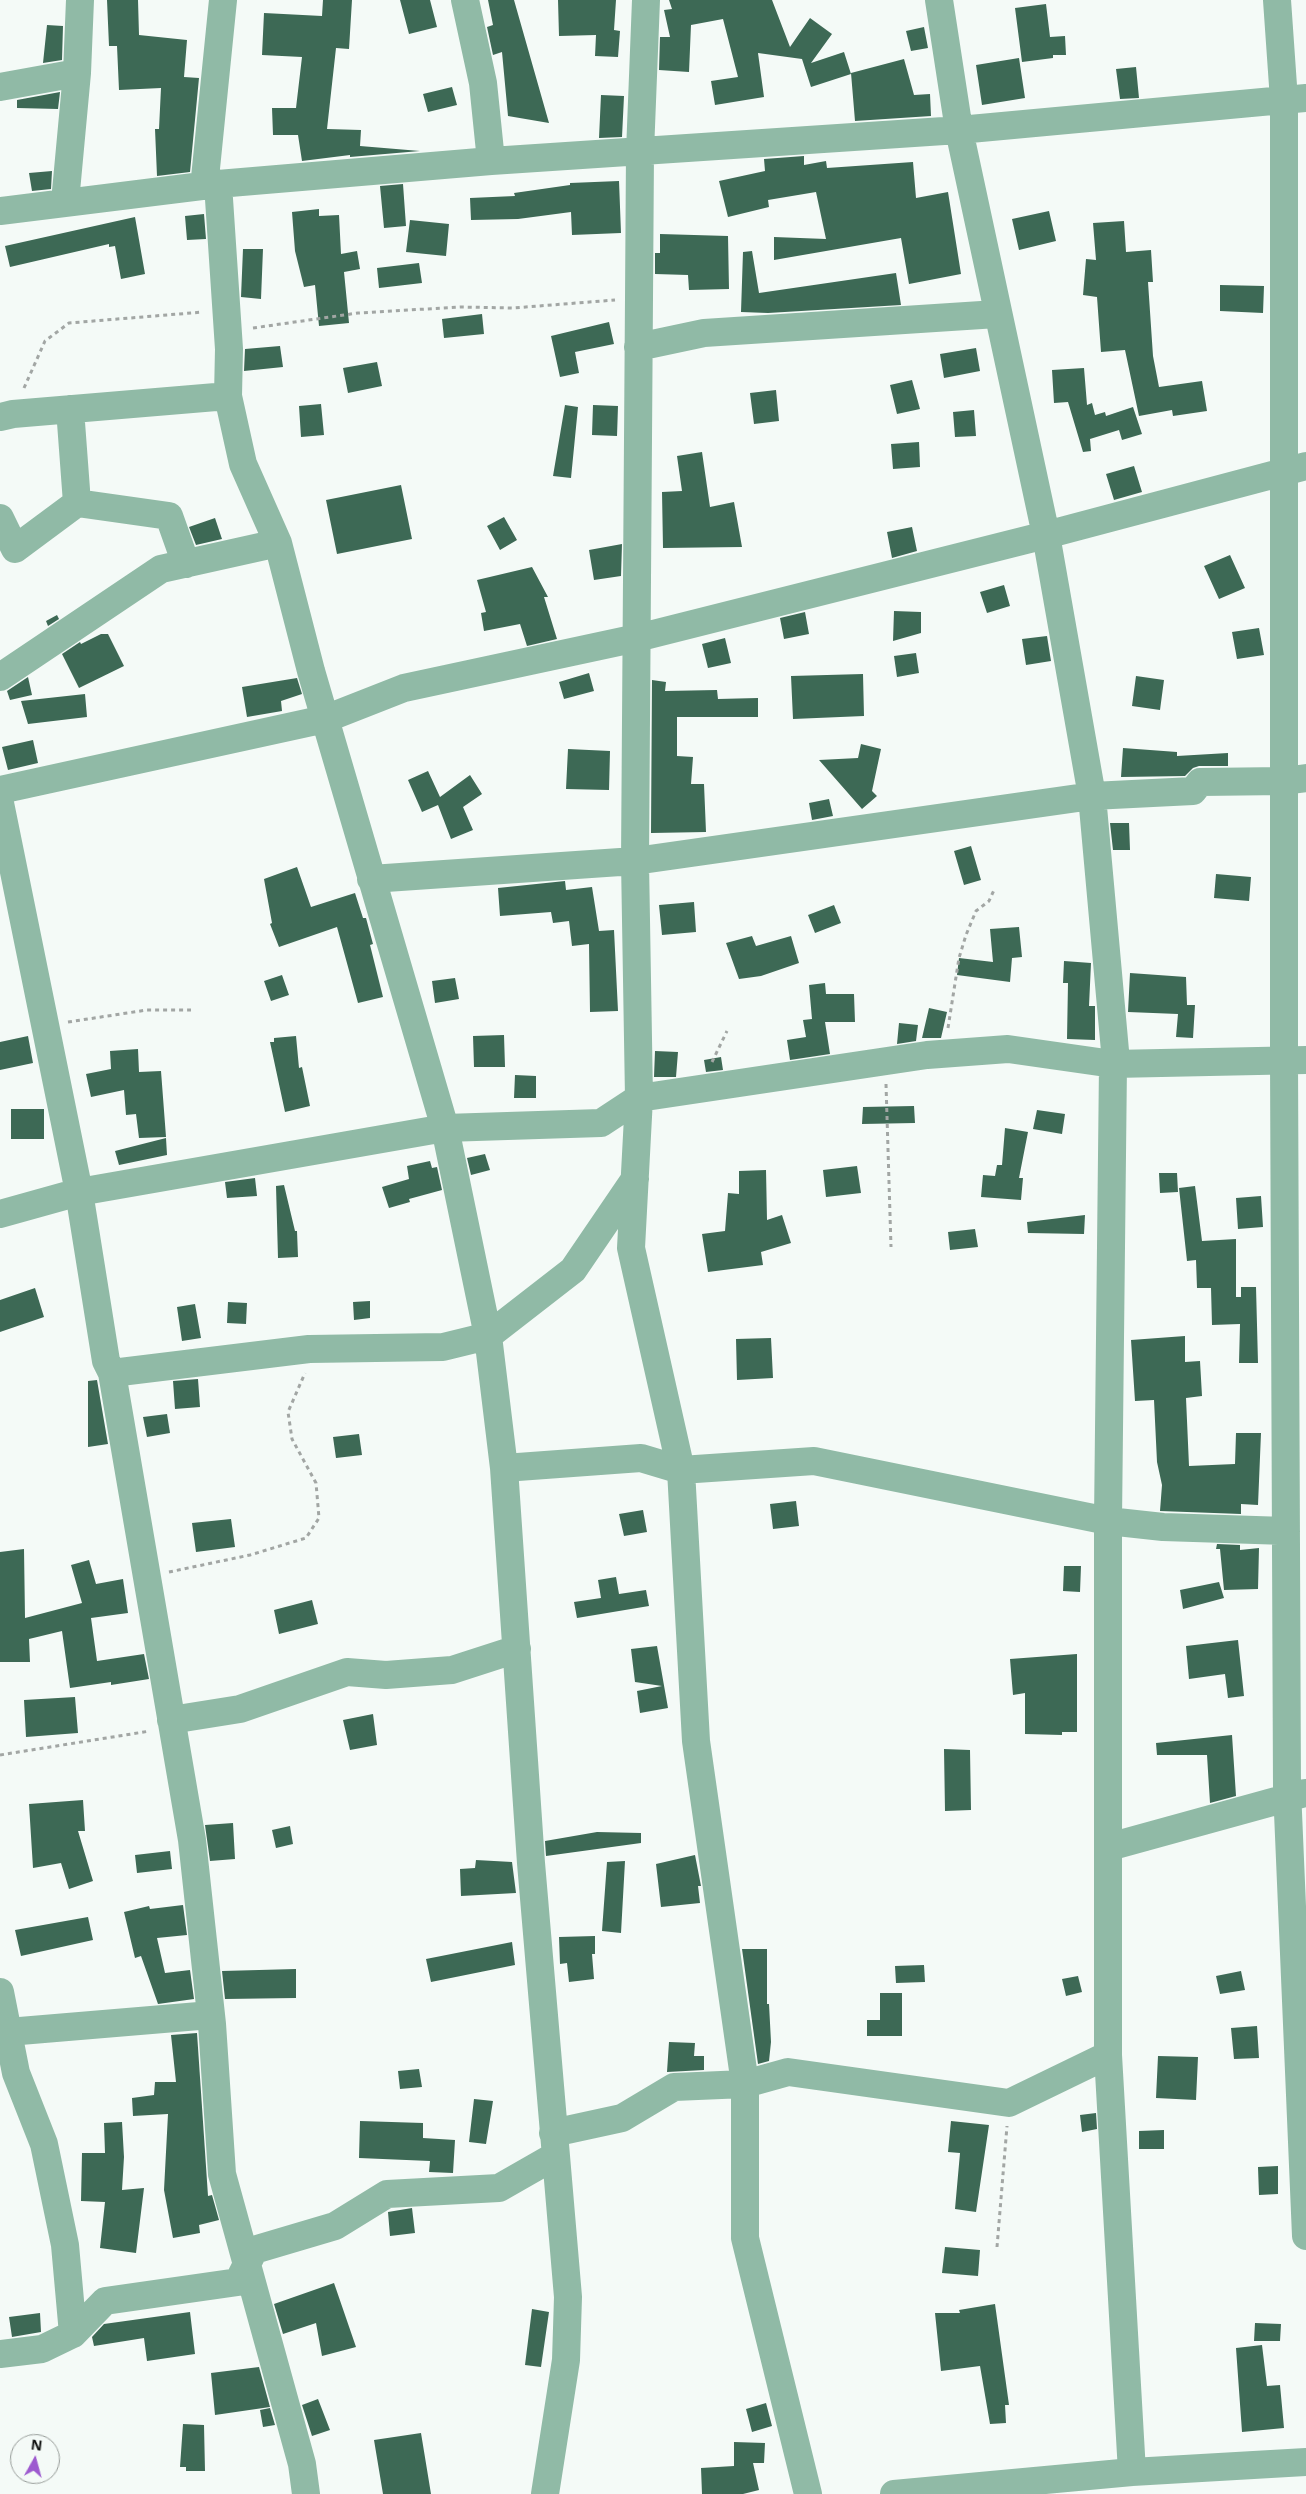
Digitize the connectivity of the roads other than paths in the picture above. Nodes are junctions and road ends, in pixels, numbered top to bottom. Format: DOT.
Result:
graph roads {
  1 [pos="80,0"];
  2 [pos="465,0"];
  3 [pos="646,0"];
  4 [pos="939,0"];
  5 [pos="1277,0"];
  6 [pos="230,2"];
  7 [pos="78,73"];
  8 [pos="0,87"];
  9 [pos="1295,99"];
  10 [pos="959,130"];
  11 [pos="640,152"];
  12 [pos="491,161"];
  13 [pos="218,184"];
  14 [pos="65,202"];
  15 [pos="0,211"];
  16 [pos="997,314"];
  17 [pos="638,347"];
  18 [pos="228,396"];
  19 [pos="70,409"];
  20 [pos="7,415"];
  21 [pos="1295,468"];
  22 [pos="77,503"];
  23 [pos="0,518"];
  24 [pos="1046,534"];
  25 [pos="278,543"];
  26 [pos="186,564"];
  27 [pos="638,638"];
  28 [pos="0,677"];
  29 [pos="325,719"];
  30 [pos="1295,779"];
  31 [pos="0,790"];
  32 [pos="1092,796"];
  33 [pos="0,803"];
  34 [pos="636,861"];
  35 [pos="371,879"];
  36 [pos="1295,1061"];
  37 [pos="1113,1064"];
  38 [pos="639,1098"];
  39 [pos="445,1128"];
  40 [pos="635,1179"];
  41 [pos="79,1192"];
  42 [pos="0,1214"];
  43 [pos="488,1336"];
  44 [pos="112,1373"];
  45 [pos="1296,1418"];
  46 [pos="504,1468"];
  47 [pos="681,1470"];
  48 [pos="1108,1521"];
  49 [pos="1286,1531"];
  50 [pos="517,1649"];
  51 [pos="1296,1664"];
  52 [pos="172,1724"];
  53 [pos="1297,1795"];
  54 [pos="1109,1847"];
  55 [pos="0,1992"];
  56 [pos="211,2015"];
  57 [pos="8,2032"];
  58 [pos="1108,2055"];
  59 [pos="745,2084"];
  60 [pos="554,2145"];
  61 [pos="1306,2236"];
  62 [pos="246,2266"];
  63 [pos="73,2334"];
  64 [pos="0,2354"];
  65 [pos="1306,2462"];
  66 [pos="1132,2472"];
  67 [pos="306,2494"];
  68 [pos="545,2494"];
  69 [pos="808,2494"];
  70 [pos="894,2494"];
  1 -- 7 [label="street"];
  2 -- 12 [label="street"];
  3 -- 11 [label="street"];
  4 -- 10 [label="street"];
  5 -- 9 [label="street"];
  6 -- 13 [label="street"];
  7 -- 8 [label="street"];
  7 -- 14 [label="street"];
  9 -- 10 [label="street"];
  9 -- 21 [label="street"];
  10 -- 11 [label="street"];
  10 -- 16 [label="street"];
  11 -- 12 [label="street"];
  11 -- 17 [label="street"];
  12 -- 13 [label="street"];
  13 -- 14 [label="street"];
  13 -- 18 [label="street"];
  14 -- 15 [label="street"];
  16 -- 17 [label="street"];
  16 -- 24 [label="street"];
  17 -- 27 [label="street"];
  18 -- 19 [label="street"];
  18 -- 25 [label="street"];
  19 -- 20 [label="street"];
  19 -- 22 [label="street"];
  21 -- 24 [label="street"];
  21 -- 30 [label="street"];
  22 -- 23 [label="street"];
  22 -- 26 [label="street"];
  24 -- 27 [label="street"];
  24 -- 32 [label="street"];
  25 -- 26 [label="street"];
  25 -- 29 [label="street"];
  26 -- 28 [label="street"];
  27 -- 29 [label="street"];
  27 -- 34 [label="street"];
  29 -- 31 [label="street"];
  29 -- 35 [label="street"];
  30 -- 32 [label="street"];
  30 -- 36 [label="street"];
  32 -- 34 [label="street"];
  32 -- 37 [label="street"];
  33 -- 41 [label="street"];
  34 -- 35 [label="street"];
  34 -- 38 [label="street"];
  35 -- 39 [label="street"];
  36 -- 37 [label="street"];
  36 -- 45 [label="street"];
  37 -- 38 [label="street"];
  37 -- 48 [label="street"];
  38 -- 39 [label="street"];
  38 -- 40 [label="street"];
  39 -- 41 [label="street"];
  39 -- 43 [label="street"];
  40 -- 43 [label="street"];
  40 -- 47 [label="street"];
  41 -- 42 [label="street"];
  41 -- 44 [label="street"];
  43 -- 44 [label="street"];
  43 -- 46 [label="street"];
  44 -- 52 [label="street"];
  45 -- 49 [label="street"];
  46 -- 47 [label="street"];
  46 -- 50 [label="street"];
  47 -- 48 [label="street"];
  47 -- 59 [label="street"];
  48 -- 49 [label="street"];
  48 -- 54 [label="street"];
  49 -- 51 [label="street"];
  50 -- 52 [label="street"];
  50 -- 60 [label="street"];
  51 -- 53 [label="street"];
  52 -- 56 [label="street"];
  53 -- 54 [label="street"];
  53 -- 61 [label="street"];
  54 -- 58 [label="street"];
  55 -- 57 [label="street"];
  56 -- 57 [label="street"];
  56 -- 62 [label="street"];
  57 -- 63 [label="street"];
  58 -- 59 [label="street"];
  58 -- 66 [label="street"];
  59 -- 60 [label="street"];
  59 -- 69 [label="street"];
  60 -- 62 [label="street"];
  60 -- 68 [label="street"];
  62 -- 63 [label="street"];
  62 -- 67 [label="street"];
  63 -- 64 [label="street"];
  65 -- 66 [label="street"];
  66 -- 70 [label="street"];
}
